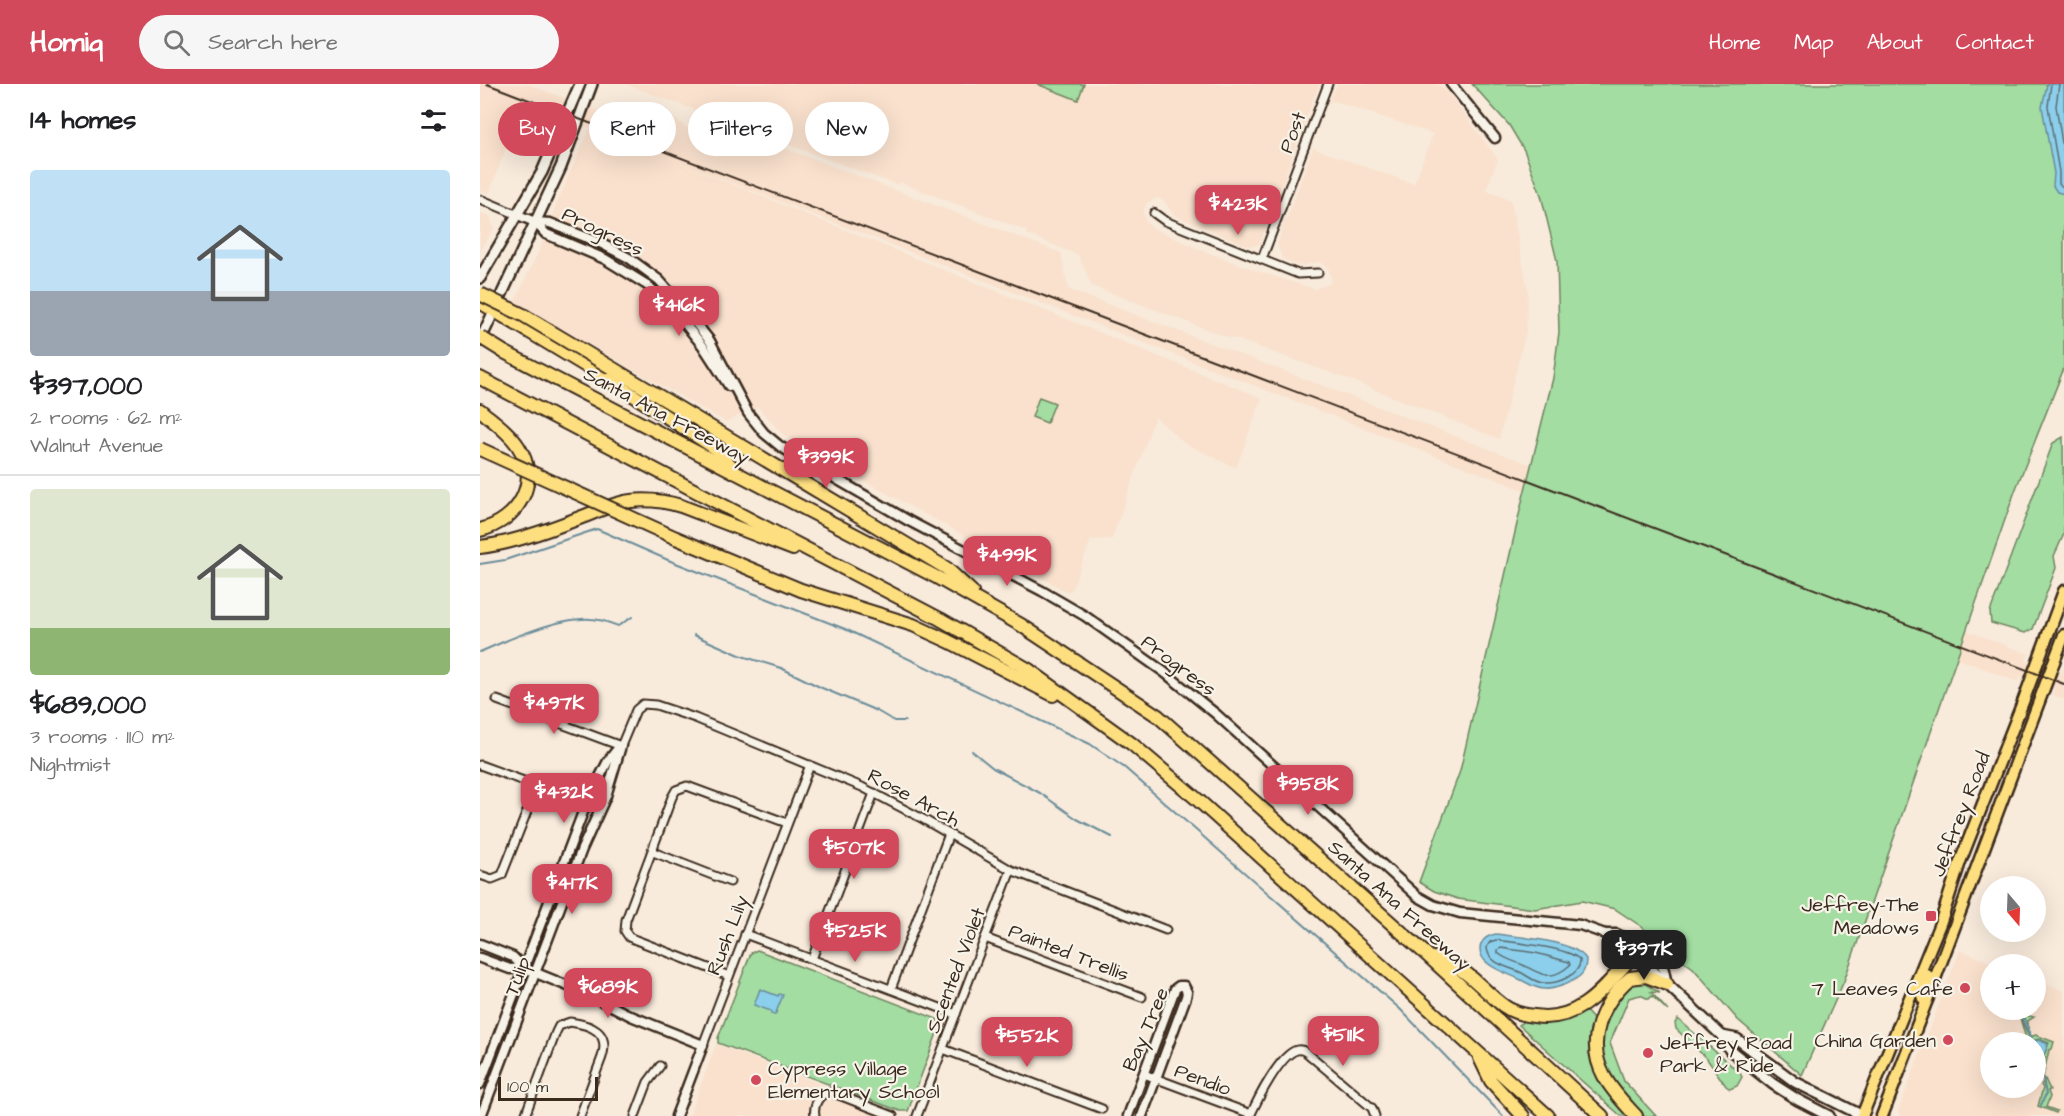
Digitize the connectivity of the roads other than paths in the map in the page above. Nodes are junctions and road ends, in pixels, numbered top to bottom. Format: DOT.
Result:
graph roads {
  1 [pos="580,84"];
  2 [pos="592,84"];
  3 [pos="1328,84"];
  4 [pos="1451,84"];
  5 [pos="1495,138"];
  6 [pos="480,199"];
  7 [pos="1154,213"];
  8 [pos="518,215"];
  9 [pos="535,222"];
  10 [pos="1262,259"];
  11 [pos="1318,273"];
  12 [pos="480,278"];
  13 [pos="480,294"];
  14 [pos="480,302"];
  15 [pos="494,312"];
  16 [pos="480,339"];
  17 [pos="480,378"];
  18 [pos="736,394"];
  19 [pos="480,411"];
  20 [pos="480,449"];
  21 [pos="740,475"];
  22 [pos="480,530"];
  23 [pos="480,547"];
  24 [pos="852,572"];
  25 [pos="2064,591"];
  26 [pos="983,604"];
  27 [pos="2064,635"];
  28 [pos="497,700"];
  29 [pos="643,705"];
  30 [pos="1094,715"];
  31 [pos="621,746"];
  32 [pos="480,765"];
  33 [pos="810,765"];
  34 [pos="537,786"];
  35 [pos="874,793"];
  36 [pos="586,804"];
  37 [pos="600,809"];
  38 [pos="787,823"];
  39 [pos="949,834"];
  40 [pos="653,852"];
  41 [pos="1011,870"];
  42 [pos="480,875"];
  43 [pos="730,882"];
  44 [pos="1941,921"];
  45 [pos="1166,930"];
  46 [pos="745,934"];
  47 [pos="1605,934"];
  48 [pos="985,938"];
  49 [pos="480,944"];
  50 [pos="1426,954"];
  51 [pos="480,958"];
  52 [pos="812,959"];
  53 [pos="1629,960"];
  54 [pos="524,968"];
  55 [pos="536,973"];
  56 [pos="729,976"];
  57 [pos="1666,984"];
  58 [pos="891,989"];
  59 [pos="1142,998"];
  60 [pos="1927,1000"];
  61 [pos="956,1014"];
  62 [pos="1722,1036"];
  63 [pos="703,1045"];
  64 [pos="943,1049"];
  65 [pos="1477,1052"];
  66 [pos="660,1066"];
  67 [pos="1144,1074"];
  68 [pos="1156,1079"];
  69 [pos="480,1084"];
  70 [pos="1102,1109"];
  71 [pos="1251,1115"];
  72 [pos="481,1116"];
  73 [pos="525,1116"];
  74 [pos="580,1116"];
  75 [pos="635,1116"];
  76 [pos="676,1116"];
  77 [pos="815,1116"];
  78 [pos="893,1116"];
  79 [pos="917,1116"];
  80 [pos="1128,1116"];
  81 [pos="1142,1116"];
  82 [pos="1375,1116"];
  83 [pos="1523,1116"];
  84 [pos="1548,1116"];
  85 [pos="1602,1116"];
  86 [pos="1636,1116"];
  87 [pos="1829,1116"];
  88 [pos="1863,1116"];
  89 [pos="1882,1116"];
  1 -- 8 [label="main road"];
  2 -- 9 [label="main road"];
  3 -- 10 [label="street, Post"];
  4 -- 5 [label="street"];
  6 -- 8 [label="street"];
  7 -- 10 [label="street"];
  8 -- 9 [label="street, Progress"];
  8 -- 12 [label="main road"];
  9 -- 15 [label="main road"];
  9 -- 18 [label="street, Progress"];
  9 -- 18 [label="street, Progress"];
  10 -- 11 [label="street"];
  13 -- 26 [label="highway, bridge"];
  14 -- 15 [label="highway"];
  15 -- 16 [label="main road"];
  15 -- 21 [label="highway"];
  16 -- 21 [label="highway, Santa Ana Freeway, bridge"];
  17 -- 24 [label="highway"];
  18 -- 47 [label="street, Progress"];
  19 -- 22 [label="highway"];
  20 -- 30 [label="highway, bridge"];
  21 -- 26 [label="highway, Santa Ana Freeway"];
  23 -- 24 [label="highway"];
  24 -- 30 [label="highway"];
  25 -- 44 [label="main road, Jeffrey Road"];
  26 -- 50 [label="highway, Santa Ana Freeway"];
  27 -- 60 [label="main road, Jeffrey Road"];
  28 -- 31 [label="street"];
  29 -- 31 [label="street, Tulip"];
  29 -- 33 [label="street, Rose Arch"];
  30 -- 65 [label="highway"];
  31 -- 36 [label="street, Tulip"];
  31 -- 37 [label="street, Tulip"];
  32 -- 34 [label="street"];
  33 -- 35 [label="street, Rose Arch"];
  33 -- 38 [label="street, Rush Lily"];
  34 -- 36 [label="street"];
  34 -- 42 [label="street"];
  35 -- 39 [label="street, Rose Arch"];
  35 -- 52 [label="street"];
  36 -- 37 [label="street"];
  36 -- 54 [label="street, Tulip"];
  37 -- 55 [label="street, Tulip"];
  38 -- 40 [label="street"];
  38 -- 46 [label="street, Rush Lily"];
  39 -- 41 [label="street, Rose Arch"];
  39 -- 58 [label="street"];
  40 -- 43 [label="street"];
  40 -- 56 [label="street"];
  41 -- 45 [label="street, Rose Arch"];
  41 -- 48 [label="street, Scented Violet"];
  44 -- 60 [label="main road"];
  44 -- 88 [label="main road, Jeffrey Road"];
  46 -- 52 [label="street"];
  46 -- 56 [label="street, Rush Lily"];
  47 -- 53 [label="street, Progress"];
  47 -- 57 [label="street, Progress"];
  48 -- 59 [label="street, Painted Trellis"];
  48 -- 61 [label="street, Scented Violet"];
  49 -- 54 [label="street"];
  50 -- 53 [label="highway"];
  50 -- 85 [label="highway, Santa Ana Freeway"];
  51 -- 54 [label="street"];
  52 -- 58 [label="street"];
  53 -- 57 [label="main road"];
  54 -- 55 [label="street"];
  54 -- 69 [label="street, Tulip"];
  55 -- 63 [label="street"];
  55 -- 72 [label="street, Tulip"];
  56 -- 63 [label="street, Rush Lily"];
  57 -- 62 [label="main road"];
  57 -- 86 [label="highway"];
  58 -- 61 [label="street"];
  60 -- 89 [label="main road, Jeffrey Road"];
  61 -- 64 [label="street, Scented Violet"];
  62 -- 87 [label="main road"];
  62 -- 88 [label="main road"];
  63 -- 76 [label="street, Rush Lily"];
  64 -- 70 [label="street"];
  64 -- 79 [label="street, Scented Violet"];
  65 -- 83 [label="highway"];
  65 -- 84 [label="highway"];
  66 -- 75 [label="street"];
  67 -- 68 [label="street, Pendio"];
  67 -- 68 [label="street, Bay Tree"];
  67 -- 80 [label="street, Bay Tree"];
  68 -- 71 [label="street, Pendio"];
  68 -- 81 [label="street, Bay Tree"];
  71 -- 82 [label="street, Pendio"];
  73 -- 74 [label="street"];
  77 -- 78 [label="street"];
}
